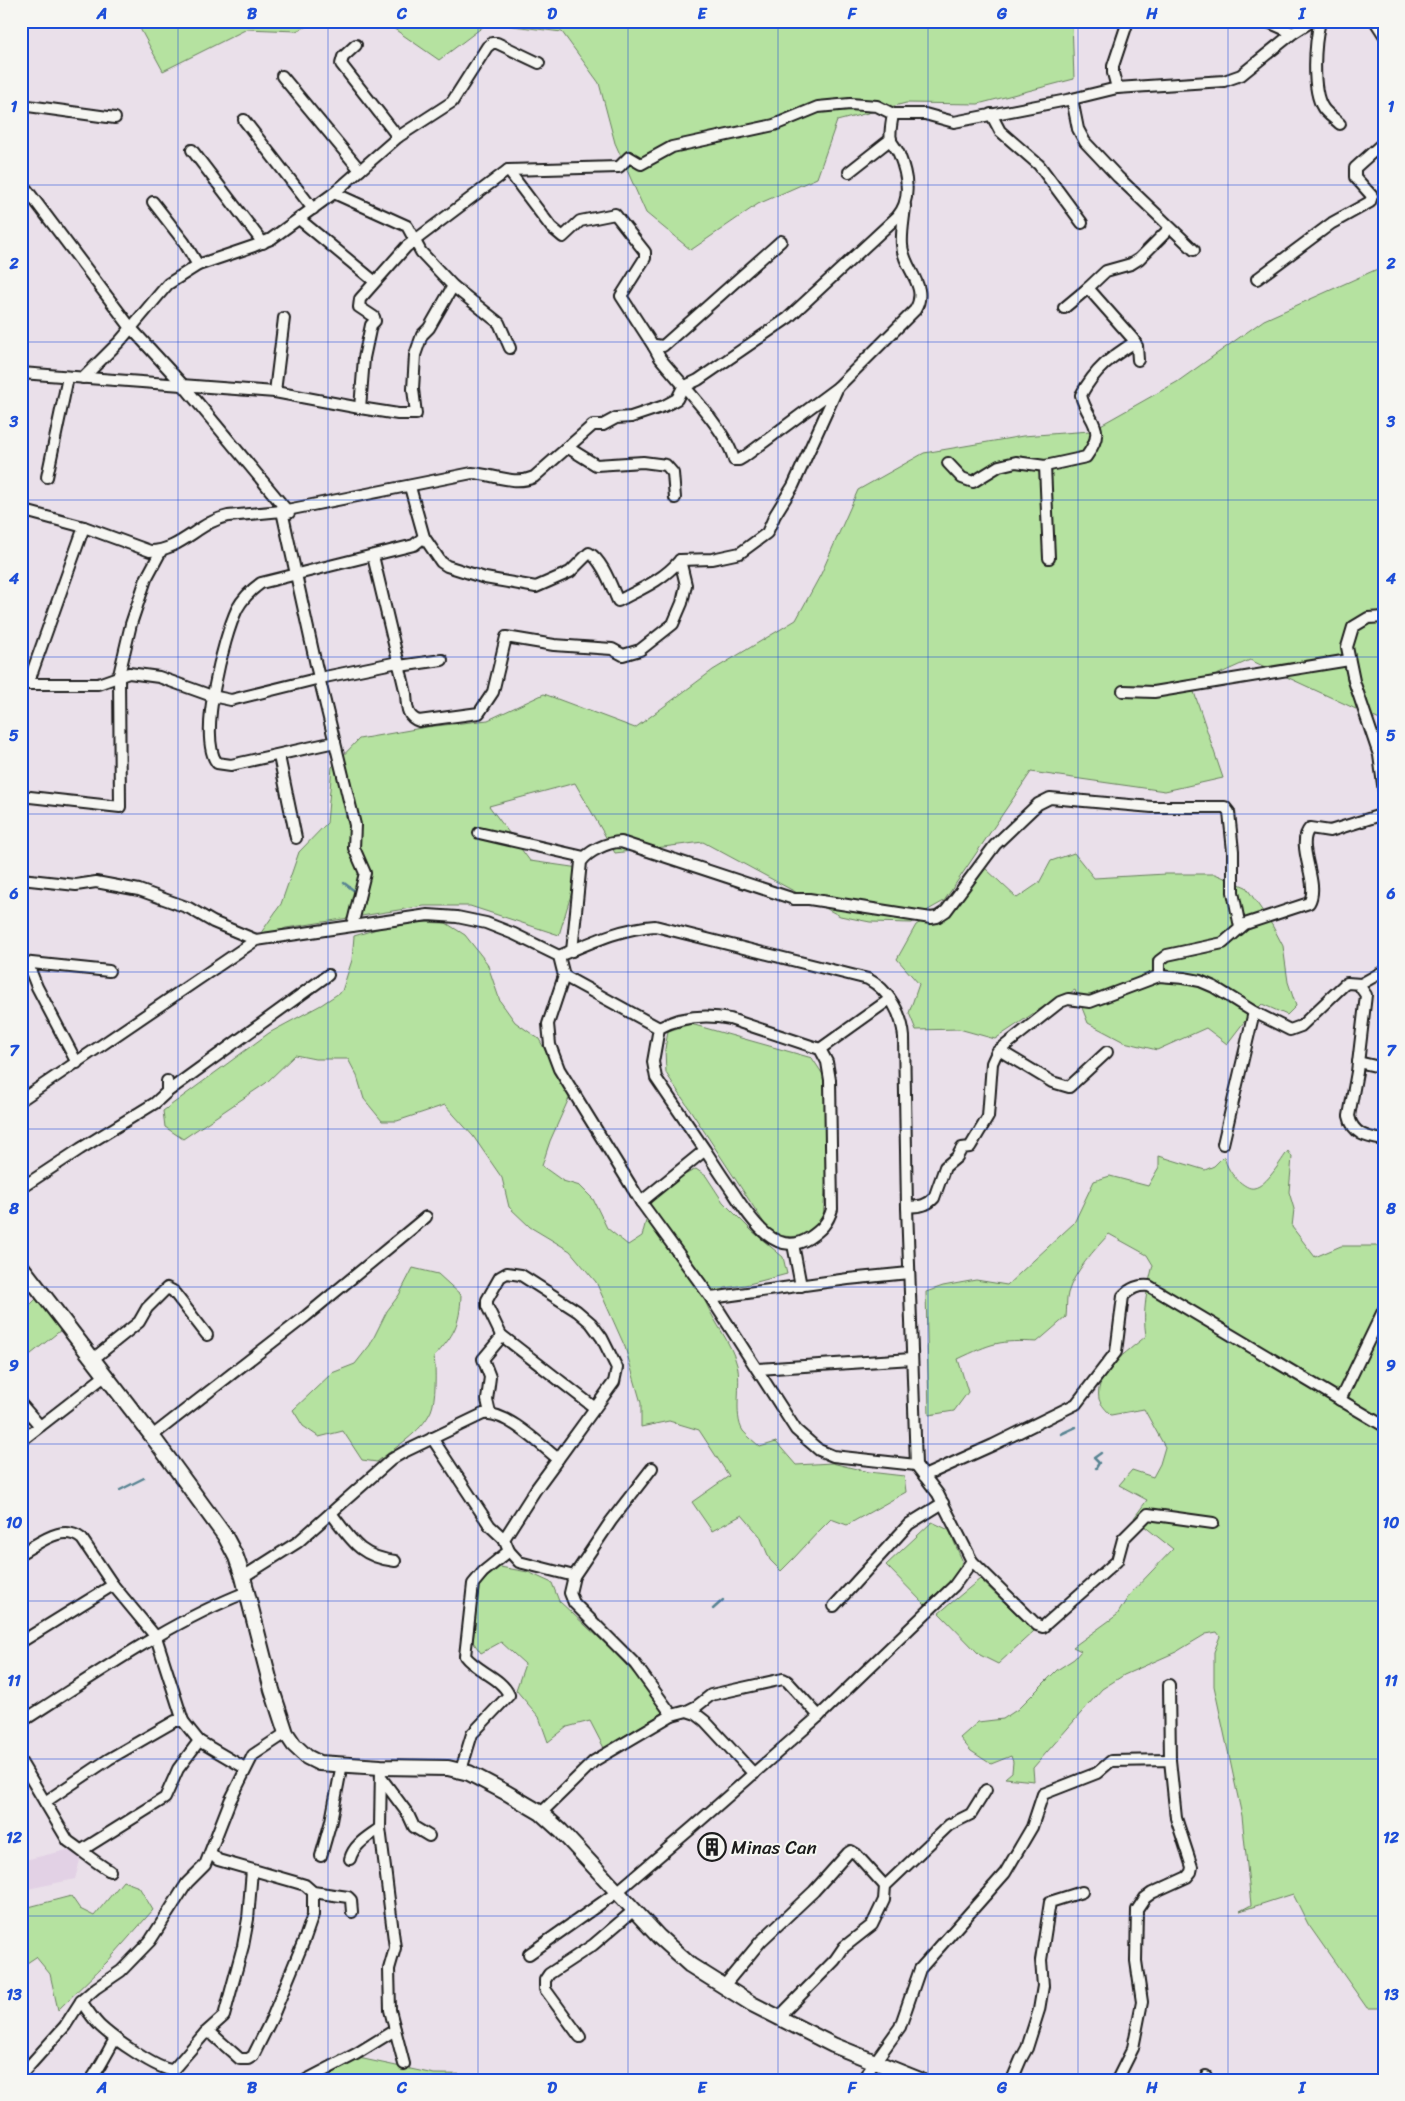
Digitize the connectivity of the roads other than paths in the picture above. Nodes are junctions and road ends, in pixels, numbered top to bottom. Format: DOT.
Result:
graph roads {
  1 [pos="1128,21"];
  2 [pos="1266,21"];
  3 [pos="1312,21"];
  4 [pos="1320,21"];
  5 [pos="1375,21"];
  6 [pos="1293,32"];
  7 [pos="1384,36"];
  8 [pos="356,45"];
  9 [pos="539,63"];
  10 [pos="282,76"];
  11 [pos="1117,88"];
  12 [pos="1072,99"];
  13 [pos="21,105"];
  14 [pos="893,114"];
  15 [pos="991,114"];
  16 [pos="115,118"];
  17 [pos="244,120"];
  18 [pos="1340,124"];
  19 [pos="398,137"];
  20 [pos="890,139"];
  21 [pos="1384,142"];
  22 [pos="192,150"];
  23 [pos="360,170"];
  24 [pos="508,170"];
  25 [pos="849,172"];
  26 [pos="21,182"];
  27 [pos="334,193"];
  28 [pos="153,202"];
  29 [pos="905,205"];
  30 [pos="313,208"];
  31 [pos="299,219"];
  32 [pos="1082,223"];
  33 [pos="1170,228"];
  34 [pos="781,240"];
  35 [pos="414,241"];
  36 [pos="263,243"];
  37 [pos="1194,250"];
  38 [pos="198,265"];
  39 [pos="1257,279"];
  40 [pos="374,281"];
  41 [pos="454,286"];
  42 [pos="1088,288"];
  43 [pos="1064,308"];
  44 [pos="284,318"];
  45 [pos="131,328"];
  46 [pos="1135,342"];
  47 [pos="654,347"];
  48 [pos="510,348"];
  49 [pos="1138,360"];
  50 [pos="21,373"];
  51 [pos="68,377"];
  52 [pos="83,378"];
  53 [pos="184,386"];
  54 [pos="838,387"];
  55 [pos="683,388"];
  56 [pos="274,392"];
  57 [pos="360,408"];
  58 [pos="567,447"];
  59 [pos="948,463"];
  60 [pos="1046,466"];
  61 [pos="47,477"];
  62 [pos="410,487"];
  63 [pos="675,498"];
  64 [pos="21,510"];
  65 [pos="287,512"];
  66 [pos="84,527"];
  67 [pos="424,537"];
  68 [pos="161,551"];
  69 [pos="373,556"];
  70 [pos="1049,558"];
  71 [pos="680,560"];
  72 [pos="297,573"];
  73 [pos="1384,617"];
  74 [pos="442,660"];
  75 [pos="1349,660"];
  76 [pos="399,664"];
  77 [pos="119,675"];
  78 [pos="320,678"];
  79 [pos="25,684"];
  80 [pos="1122,691"];
  81 [pos="212,696"];
  82 [pos="335,742"];
  83 [pos="279,756"];
  84 [pos="1384,792"];
  85 [pos="21,796"];
  86 [pos="1384,814"];
  87 [pos="479,833"];
  88 [pos="296,838"];
  89 [pos="584,857"];
  90 [pos="21,879"];
  91 [pos="352,926"];
  92 [pos="1240,927"];
  93 [pos="256,940"];
  94 [pos="572,950"];
  95 [pos="559,956"];
  96 [pos="24,962"];
  97 [pos="109,971"];
  98 [pos="1384,972"];
  99 [pos="328,975"];
  100 [pos="564,976"];
  101 [pos="1159,976"];
  102 [pos="1361,984"];
  103 [pos="890,999"];
  104 [pos="1254,1012"];
  105 [pos="659,1028"];
  106 [pos="820,1049"];
  107 [pos="999,1050"];
  108 [pos="1106,1052"];
  109 [pos="1358,1062"];
  110 [pos="77,1063"];
  111 [pos="1384,1068"];
  112 [pos="21,1100"];
  113 [pos="1384,1140"];
  114 [pos="1223,1144"];
  115 [pos="705,1150"];
  116 [pos="21,1188"];
  117 [pos="641,1202"];
  118 [pos="907,1207"];
  119 [pos="426,1217"];
  120 [pos="793,1244"];
  121 [pos="21,1266"];
  122 [pos="909,1273"];
  123 [pos="800,1286"];
  124 [pos="711,1298"];
  125 [pos="1384,1309"];
  126 [pos="207,1335"];
  127 [pos="501,1335"];
  128 [pos="912,1358"];
  129 [pos="93,1359"];
  130 [pos="758,1369"];
  131 [pos="106,1375"];
  132 [pos="1340,1400"];
  133 [pos="21,1404"];
  134 [pos="595,1408"];
  135 [pos="490,1413"];
  136 [pos="40,1426"];
  137 [pos="1384,1426"];
  138 [pos="152,1436"];
  139 [pos="432,1438"];
  140 [pos="21,1440"];
  141 [pos="558,1459"];
  142 [pos="916,1465"];
  143 [pos="652,1468"];
  144 [pos="924,1476"];
  145 [pos="943,1503"];
  146 [pos="331,1513"];
  147 [pos="1213,1523"];
  148 [pos="504,1539"];
  149 [pos="509,1551"];
  150 [pos="21,1553"];
  151 [pos="395,1561"];
  152 [pos="972,1562"];
  153 [pos="574,1576"];
  154 [pos="243,1577"];
  155 [pos="113,1585"];
  156 [pos="247,1592"];
  157 [pos="834,1606"];
  158 [pos="156,1637"];
  159 [pos="21,1642"];
  160 [pos="1169,1686"];
  161 [pos="687,1711"];
  162 [pos="672,1715"];
  163 [pos="819,1716"];
  164 [pos="183,1721"];
  165 [pos="21,1722"];
  166 [pos="286,1733"];
  167 [pos="199,1740"];
  168 [pos="1170,1760"];
  169 [pos="21,1762"];
  170 [pos="342,1764"];
  171 [pos="245,1768"];
  172 [pos="461,1770"];
  173 [pos="381,1773"];
  174 [pos="754,1774"];
  175 [pos="986,1790"];
  176 [pos="45,1802"];
  177 [pos="541,1812"];
  178 [pos="380,1828"];
  179 [pos="429,1836"];
  180 [pos="82,1850"];
  181 [pos="211,1853"];
  182 [pos="320,1856"];
  183 [pos="350,1859"];
  184 [pos="252,1870"];
  185 [pos="110,1871"];
  186 [pos="885,1886"];
  187 [pos="313,1892"];
  188 [pos="617,1892"];
  189 [pos="1082,1892"];
  190 [pos="634,1910"];
  191 [pos="352,1912"];
  192 [pos="529,1954"];
  193 [pos="722,1987"];
  194 [pos="81,2002"];
  195 [pos="779,2017"];
  196 [pos="395,2030"];
  197 [pos="204,2032"];
  198 [pos="580,2037"];
  199 [pos="115,2039"];
  200 [pos="875,2063"];
  201 [pos="404,2064"];
  202 [pos="21,2075"];
  203 [pos="91,2080"];
  204 [pos="306,2080"];
  205 [pos="862,2080"];
  206 [pos="920,2080"];
  207 [pos="1012,2080"];
  208 [pos="1116,2080"];
  1 -- 11 [label="street"];
  2 -- 6 [label="street"];
  3 -- 6 [label="street"];
  4 -- 18 [label="street"];
  5 -- 7 [label="street"];
  6 -- 11 [label="street"];
  8 -- 19 [label="street"];
  9 -- 19 [label="street"];
  10 -- 23 [label="street"];
  11 -- 12 [label="street"];
  12 -- 15 [label="street"];
  12 -- 33 [label="street"];
  13 -- 16 [label="street"];
  14 -- 15 [label="street"];
  14 -- 20 [label="street"];
  14 -- 24 [label="street"];
  15 -- 32 [label="street"];
  17 -- 30 [label="street"];
  19 -- 23 [label="street"];
  20 -- 25 [label="street"];
  20 -- 29 [label="street"];
  21 -- 39 [label="street"];
  22 -- 36 [label="street"];
  23 -- 27 [label="street"];
  24 -- 35 [label="street"];
  24 -- 47 [label="street"];
  26 -- 45 [label="street"];
  27 -- 30 [label="street"];
  27 -- 35 [label="street"];
  28 -- 38 [label="street"];
  29 -- 54 [label="street"];
  29 -- 55 [label="street"];
  30 -- 31 [label="street"];
  31 -- 36 [label="street"];
  31 -- 40 [label="street"];
  33 -- 37 [label="street"];
  33 -- 42 [label="street"];
  34 -- 47 [label="street"];
  35 -- 40 [label="street"];
  35 -- 41 [label="street"];
  36 -- 38 [label="street"];
  38 -- 45 [label="street"];
  40 -- 57 [label="street"];
  41 -- 48 [label="street"];
  41 -- 57 [label="street"];
  42 -- 43 [label="street"];
  42 -- 46 [label="street"];
  44 -- 56 [label="street"];
  45 -- 52 [label="street"];
  45 -- 53 [label="street"];
  46 -- 49 [label="street"];
  46 -- 60 [label="street"];
  47 -- 55 [label="street"];
  50 -- 51 [label="street"];
  51 -- 52 [label="street"];
  51 -- 61 [label="street"];
  52 -- 53 [label="street"];
  53 -- 56 [label="street"];
  53 -- 65 [label="street"];
  54 -- 55 [label="street"];
  54 -- 71 [label="street"];
  55 -- 58 [label="street"];
  56 -- 57 [label="street"];
  58 -- 62 [label="street"];
  58 -- 63 [label="street"];
  59 -- 60 [label="street"];
  60 -- 70 [label="street"];
  62 -- 65 [label="street"];
  62 -- 67 [label="street"];
  64 -- 66 [label="street"];
  65 -- 68 [label="street"];
  65 -- 72 [label="street"];
  66 -- 68 [label="street"];
  66 -- 79 [label="street"];
  67 -- 69 [label="street"];
  67 -- 71 [label="street"];
  68 -- 77 [label="street"];
  69 -- 72 [label="street"];
  69 -- 76 [label="street"];
  71 -- 76 [label="street"];
  72 -- 78 [label="street"];
  72 -- 81 [label="street"];
  73 -- 75 [label="street"];
  74 -- 76 [label="street"];
  75 -- 80 [label="street"];
  75 -- 84 [label="street"];
  76 -- 78 [label="street"];
  77 -- 79 [label="street"];
  77 -- 81 [label="street"];
  77 -- 85 [label="street"];
  78 -- 81 [label="street"];
  78 -- 82 [label="street"];
  81 -- 83 [label="street"];
  82 -- 83 [label="street"];
  82 -- 91 [label="street"];
  83 -- 88 [label="street"];
  86 -- 92 [label="street"];
  87 -- 89 [label="street"];
  89 -- 92 [label="street"];
  89 -- 94 [label="street"];
  90 -- 93 [label="street"];
  91 -- 93 [label="street"];
  91 -- 95 [label="street"];
  92 -- 101 [label="street"];
  93 -- 110 [label="street"];
  94 -- 95 [label="street"];
  94 -- 103 [label="street"];
  95 -- 100 [label="street"];
  96 -- 97 [label="street"];
  96 -- 110 [label="street"];
  98 -- 102 [label="street"];
  99 -- 116 [label="street"];
  100 -- 105 [label="street"];
  100 -- 117 [label="street"];
  101 -- 104 [label="street"];
  101 -- 107 [label="street"];
  102 -- 104 [label="street"];
  102 -- 109 [label="street"];
  103 -- 106 [label="street"];
  103 -- 118 [label="street"];
  104 -- 114 [label="street"];
  105 -- 106 [label="street"];
  105 -- 115 [label="street"];
  106 -- 120 [label="street"];
  107 -- 108 [label="street"];
  107 -- 118 [label="street"];
  109 -- 111 [label="street"];
  109 -- 113 [label="street"];
  110 -- 112 [label="street"];
  115 -- 117 [label="street"];
  115 -- 120 [label="street"];
  117 -- 124 [label="street"];
  118 -- 122 [label="street"];
  119 -- 138 [label="street"];
  120 -- 123 [label="street"];
  121 -- 129 [label="main road"];
  122 -- 123 [label="street"];
  122 -- 128 [label="street"];
  123 -- 124 [label="street"];
  124 -- 130 [label="street"];
  125 -- 132 [label="street"];
  126 -- 129 [label="street"];
  127 -- 134 [label="street"];
  127 -- 134 [label="street"];
  127 -- 135 [label="street"];
  128 -- 130 [label="street"];
  128 -- 142 [label="street"];
  129 -- 131 [label="main road"];
  130 -- 142 [label="street"];
  131 -- 136 [label="street"];
  131 -- 138 [label="main road"];
  132 -- 137 [label="street"];
  132 -- 144 [label="street"];
  133 -- 136 [label="street"];
  134 -- 141 [label="street"];
  135 -- 139 [label="street"];
  135 -- 141 [label="street"];
  136 -- 140 [label="street"];
  138 -- 154 [label="main road"];
  139 -- 146 [label="street"];
  139 -- 148 [label="street"];
  141 -- 148 [label="street"];
  142 -- 144 [label="street"];
  143 -- 153 [label="street"];
  144 -- 145 [label="street"];
  145 -- 152 [label="street"];
  145 -- 157 [label="street"];
  146 -- 151 [label="street"];
  146 -- 154 [label="street"];
  147 -- 152 [label="street"];
  148 -- 149 [label="street"];
  149 -- 153 [label="street"];
  149 -- 172 [label="street"];
  150 -- 155 [label="street"];
  152 -- 163 [label="street"];
  153 -- 162 [label="street"];
  154 -- 156 [label="main road"];
  155 -- 158 [label="street"];
  155 -- 159 [label="street"];
  156 -- 158 [label="street"];
  156 -- 166 [label="main road"];
  158 -- 164 [label="street"];
  158 -- 165 [label="street"];
  160 -- 168 [label="street"];
  161 -- 162 [label="street"];
  161 -- 163 [label="street"];
  161 -- 174 [label="street"];
  162 -- 177 [label="street"];
  163 -- 174 [label="street"];
  164 -- 167 [label="street"];
  164 -- 176 [label="street"];
  166 -- 170 [label="main road"];
  166 -- 171 [label="street"];
  167 -- 171 [label="street"];
  167 -- 180 [label="street"];
  168 -- 200 [label="street"];
  168 -- 208 [label="street"];
  169 -- 176 [label="street"];
  170 -- 173 [label="main road"];
  170 -- 182 [label="street"];
  171 -- 181 [label="street"];
  172 -- 173 [label="main road"];
  172 -- 177 [label="main road"];
  173 -- 178 [label="street"];
  173 -- 179 [label="street"];
  174 -- 188 [label="street"];
  175 -- 186 [label="street"];
  176 -- 180 [label="street"];
  177 -- 188 [label="main road"];
  178 -- 183 [label="street"];
  178 -- 196 [label="street"];
  180 -- 185 [label="street"];
  181 -- 184 [label="street"];
  181 -- 194 [label="street"];
  184 -- 187 [label="street"];
  184 -- 197 [label="street"];
  186 -- 193 [label="street"];
  186 -- 195 [label="street"];
  187 -- 191 [label="street"];
  187 -- 197 [label="street"];
  188 -- 190 [label="main road"];
  188 -- 192 [label="street"];
  189 -- 207 [label="street"];
  190 -- 193 [label="main road"];
  190 -- 198 [label="street"];
  193 -- 195 [label="main road"];
  194 -- 199 [label="street"];
  194 -- 202 [label="street"];
  195 -- 200 [label="main road"];
  196 -- 201 [label="street"];
  196 -- 204 [label="street"];
  197 -- 199 [label="street"];
  199 -- 203 [label="street"];
  200 -- 205 [label="street"];
  200 -- 206 [label="main road"];
}
